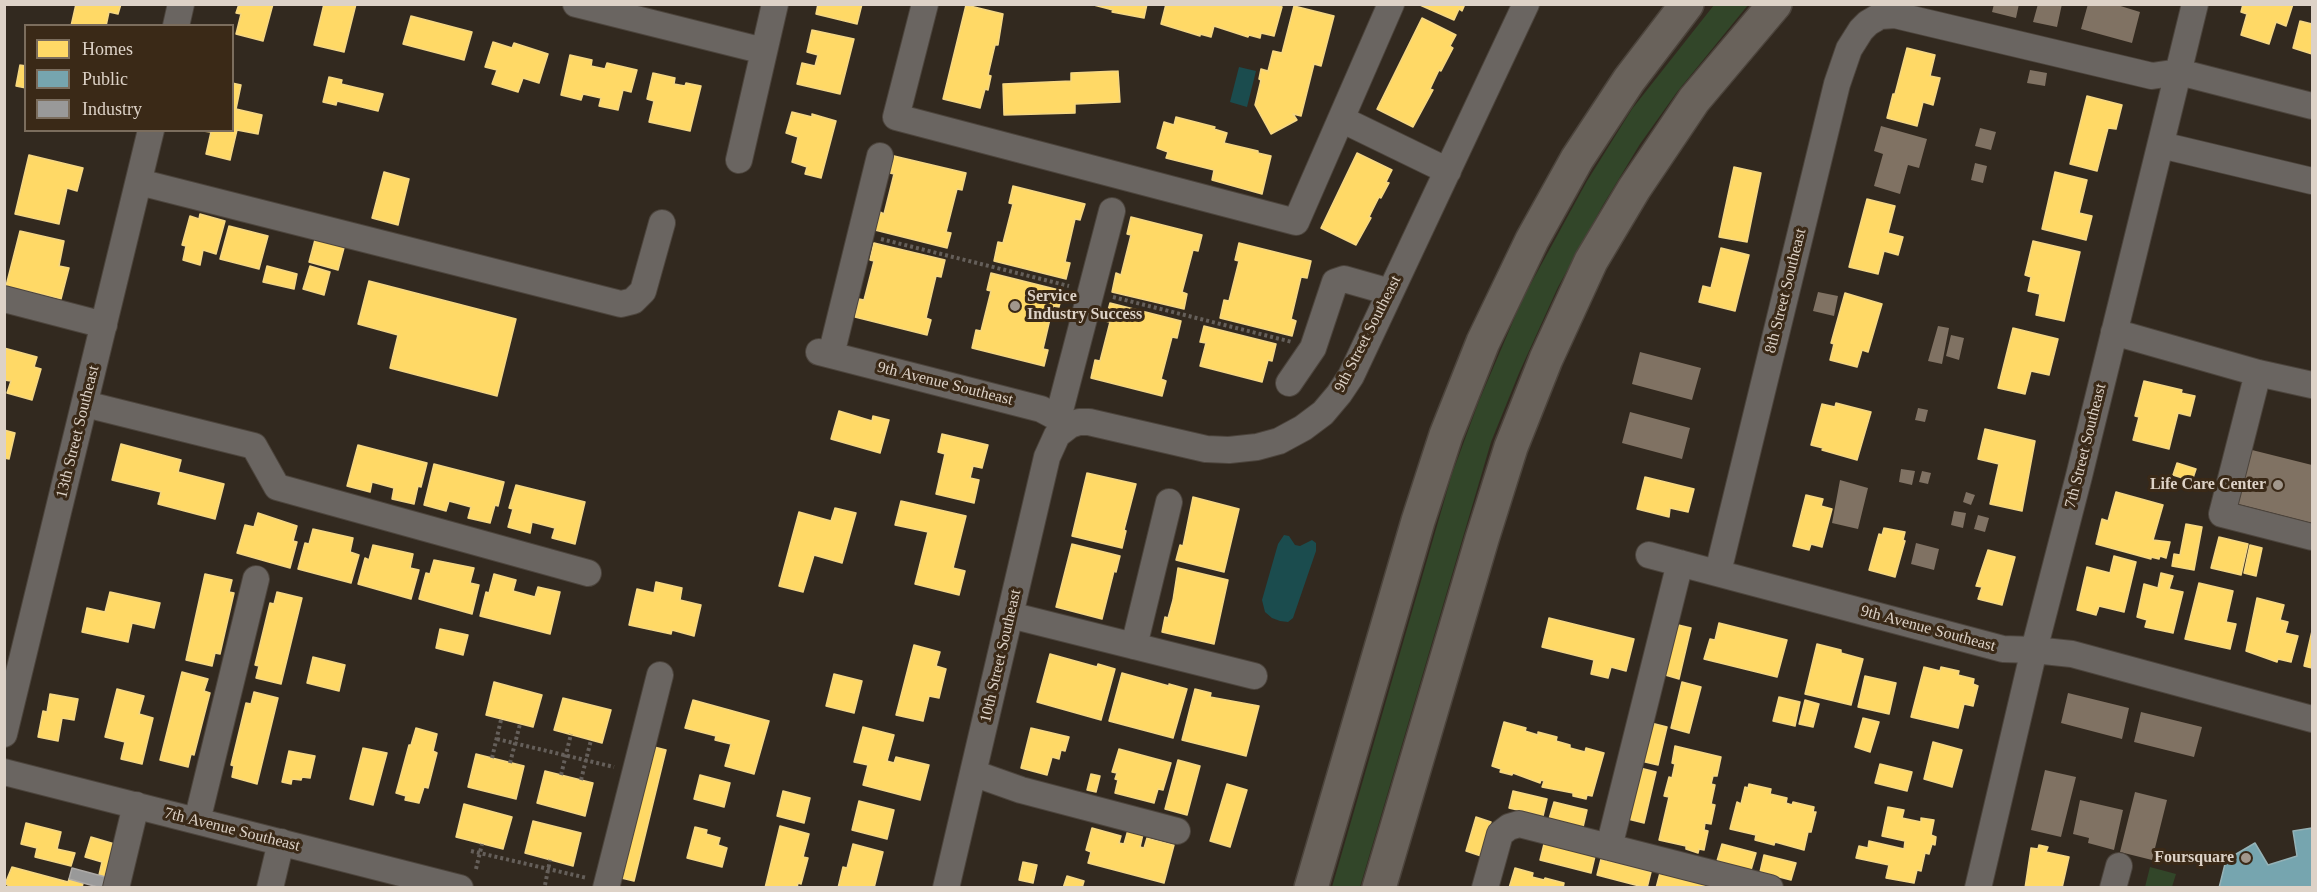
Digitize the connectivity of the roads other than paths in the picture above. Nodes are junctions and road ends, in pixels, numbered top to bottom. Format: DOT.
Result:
graph roads {
  1 [pos="182,4"];
  2 [pos="576,4"];
  3 [pos="776,4"];
  4 [pos="925,4"];
  5 [pos="1391,4"];
  6 [pos="1526,4"];
  7 [pos="1687,4"];
  8 [pos="1775,4"];
  9 [pos="2195,4"];
  10 [pos="177,24"];
  11 [pos="764,51"];
  12 [pos="2179,72"];
  13 [pos="2313,106"];
  14 [pos="1341,119"];
  15 [pos="151,132"];
  16 [pos="2161,145"];
  17 [pos="880,156"];
  18 [pos="739,160"];
  19 [pos="1448,171"];
  20 [pos="2313,181"];
  21 [pos="139,182"];
  22 [pos="1112,211"];
  23 [pos="662,223"];
  24 [pos="1390,292"];
  25 [pos="4,299"];
  26 [pos="104,325"];
  27 [pos="2114,332"];
  28 [pos="2259,373"];
  29 [pos="1289,383"];
  30 [pos="2313,385"];
  31 [pos="85,404"];
  32 [pos="1061,424"];
  33 [pos="1169,502"];
  34 [pos="2313,537"];
  35 [pos="1649,555"];
  36 [pos="1680,563"];
  37 [pos="1718,572"];
  38 [pos="588,573"];
  39 [pos="256,579"];
  40 [pos="1010,615"];
  41 [pos="1134,646"];
  42 [pos="2034,650"];
  43 [pos="660,675"];
  44 [pos="1254,676"];
  45 [pos="2313,719"];
  46 [pos="4,734"];
  47 [pos="1353,744"];
  48 [pos="1418,756"];
  49 [pos="4,772"];
  50 [pos="973,773"];
  51 [pos="136,805"];
  52 [pos="197,821"];
  53 [pos="1177,831"];
  54 [pos="281,842"];
  55 [pos="1609,847"];
  56 [pos="468,878"];
  57 [pos="1744,884"];
  58 [pos="607,885"];
  59 [pos="116,888"];
  60 [pos="270,888"];
  61 [pos="946,888"];
  62 [pos="1297,888"];
  63 [pos="1311,888"];
  64 [pos="1379,888"];
  65 [pos="1387,888"];
  66 [pos="1485,888"];
  67 [pos="1770,888"];
  68 [pos="1978,888"];
  1 -- 10 [label="street"];
  2 -- 11 [label="street"];
  3 -- 11 [label="street"];
  4 -- 14 [label="street"];
  5 -- 14 [label="street"];
  6 -- 19 [label="street, 9th Street Southeast"];
  7 -- 47 [label="highway"];
  8 -- 48 [label="highway"];
  9 -- 12 [label="street, 7th Street Southeast"];
  11 -- 18 [label="street"];
  12 -- 13 [label="street"];
  12 -- 16 [label="street, 7th Street Southeast"];
  12 -- 37 [label="street, 8th Street Southeast"];
  14 -- 19 [label="street"];
  15 -- 21 [label="street, 13th Street Southeast"];
  16 -- 20 [label="street"];
  16 -- 27 [label="street, 7th Street Southeast"];
  17 -- 32 [label="street, 9th Avenue Southeast"];
  19 -- 24 [label="street, 9th Street Southeast"];
  21 -- 23 [label="street"];
  21 -- 26 [label="street, 13th Street Southeast"];
  22 -- 32 [label="street, 10th Street Southeast"];
  24 -- 29 [label="street"];
  24 -- 32 [label="street, 9th Street Southeast"];
  25 -- 26 [label="street"];
  26 -- 31 [label="street, 13th Street Southeast"];
  27 -- 28 [label="street"];
  27 -- 42 [label="street, 7th Street Southeast"];
  28 -- 30 [label="street"];
  28 -- 34 [label="street"];
  31 -- 38 [label="street"];
  31 -- 46 [label="street, 13th Street Southeast"];
  32 -- 40 [label="street, 10th Street Southeast"];
  33 -- 41 [label="street"];
  35 -- 36 [label="street, 9th Avenue Southeast"];
  36 -- 37 [label="street, 9th Avenue Southeast"];
  36 -- 55 [label="street"];
  37 -- 42 [label="street, 9th Avenue Southeast"];
  39 -- 52 [label="street"];
  40 -- 41 [label="street"];
  40 -- 50 [label="street, 10th Street Southeast"];
  41 -- 44 [label="street"];
  42 -- 45 [label="street, 9th Avenue Southeast"];
  42 -- 68 [label="street, 7th Street Southeast"];
  43 -- 58 [label="street"];
  47 -- 62 [label="highway"];
  47 -- 63 [label="highway"];
  48 -- 64 [label="highway"];
  48 -- 65 [label="highway"];
  49 -- 51 [label="street, 7th Avenue Southeast"];
  50 -- 53 [label="street"];
  50 -- 61 [label="street, 10th Street Southeast"];
  51 -- 52 [label="street, 7th Avenue Southeast"];
  51 -- 59 [label="street"];
  52 -- 54 [label="street, 7th Avenue Southeast"];
  54 -- 56 [label="street, 7th Avenue Southeast"];
  54 -- 60 [label="street"];
  55 -- 57 [label="street"];
  55 -- 66 [label="street"];
  57 -- 67 [label="street"];
}
